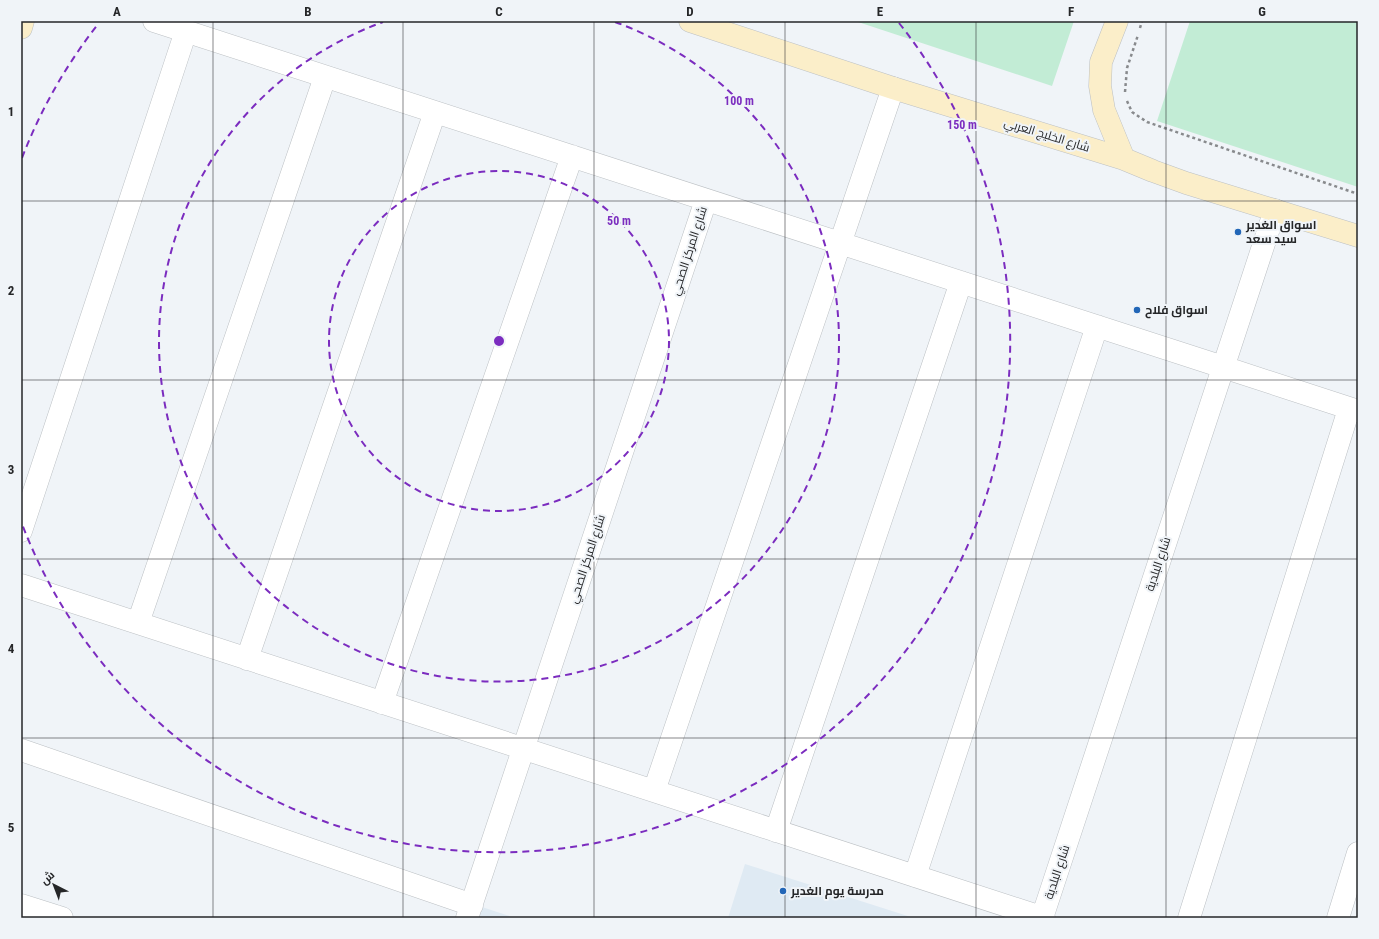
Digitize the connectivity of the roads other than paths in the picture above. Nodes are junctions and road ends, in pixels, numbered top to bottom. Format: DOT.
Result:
graph roads {
  1 [pos="23,21"];
  2 [pos="154,21"];
  3 [pos="690,21"];
  4 [pos="1117,21"];
  5 [pos="21,28"];
  6 [pos="186,31"];
  7 [pos="325,77"];
  8 [pos="893,88"];
  9 [pos="435,112"];
  10 [pos="572,156"];
  11 [pos="1124,159"];
  12 [pos="706,200"];
  13 [pos="1275,210"];
  14 [pos="1358,236"];
  15 [pos="840,243"];
  16 [pos="961,282"];
  17 [pos="1097,326"];
  18 [pos="1223,367"];
  19 [pos="1354,410"];
  20 [pos="21,531"];
  21 [pos="21,585"];
  22 [pos="138,623"];
  23 [pos="247,659"];
  24 [pos="382,703"];
  25 [pos="524,749"];
  26 [pos="21,750"];
  27 [pos="654,791"];
  28 [pos="776,831"];
  29 [pos="1358,853"];
  30 [pos="915,876"];
  31 [pos="21,905"];
  32 [pos="470,912"];
  33 [pos="48,916"];
  34 [pos="1043,918"];
  35 [pos="1189,918"];
  36 [pos="1338,918"];
  1 -- 5 [label="main road"];
  2 -- 6 [label="street"];
  3 -- 8 [label="main road, شارع الخليج العربي"];
  4 -- 11 [label="main road"];
  6 -- 7 [label="street"];
  6 -- 20 [label="street"];
  7 -- 9 [label="street"];
  7 -- 22 [label="street"];
  8 -- 11 [label="main road, شارع الخليج العربي"];
  8 -- 15 [label="street"];
  9 -- 10 [label="street"];
  9 -- 23 [label="street"];
  10 -- 12 [label="street"];
  10 -- 24 [label="street"];
  11 -- 13 [label="main road, شارع الخليج العربي"];
  12 -- 15 [label="street"];
  12 -- 25 [label="street, شارع المركز الصحي"];
  13 -- 14 [label="main road, شارع الخليج العربي"];
  13 -- 18 [label="street, شارع البلدية"];
  15 -- 16 [label="street"];
  15 -- 27 [label="street"];
  16 -- 17 [label="street"];
  16 -- 28 [label="street"];
  17 -- 18 [label="street"];
  17 -- 30 [label="street"];
  18 -- 19 [label="street"];
  18 -- 34 [label="street, شارع البلدية"];
  19 -- 35 [label="street"];
  21 -- 22 [label="street"];
  22 -- 23 [label="street"];
  23 -- 24 [label="street"];
  24 -- 25 [label="street"];
  25 -- 27 [label="street"];
  25 -- 32 [label="street, شارع المركز الصحي"];
  26 -- 32 [label="street"];
  27 -- 28 [label="street"];
  28 -- 30 [label="street"];
  29 -- 36 [label="street"];
  30 -- 34 [label="street"];
  31 -- 33 [label="street"];
}
